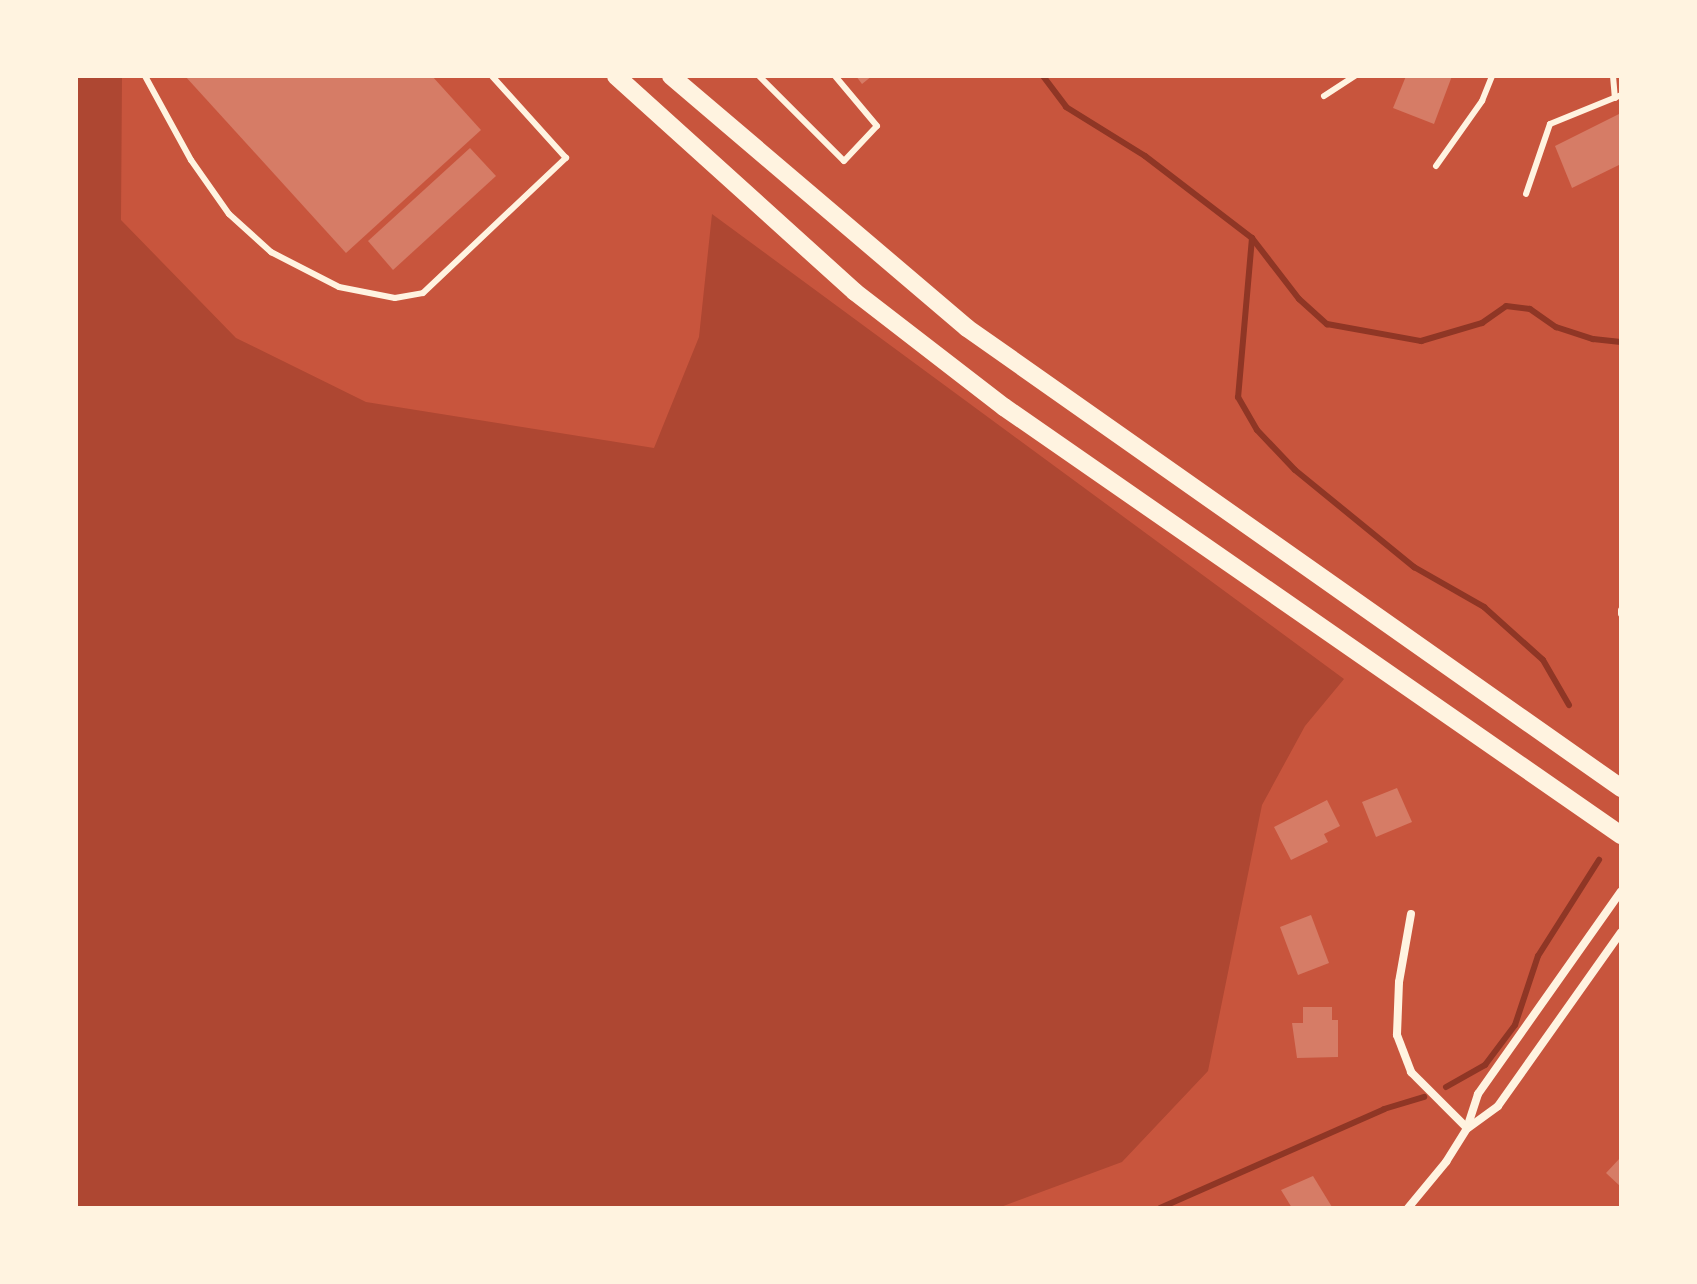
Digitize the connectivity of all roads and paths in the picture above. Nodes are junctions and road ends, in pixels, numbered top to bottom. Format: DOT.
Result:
graph roads {
  1 [pos="145,76"];
  2 [pos="492,76"];
  3 [pos="616,76"];
  4 [pos="671,76"];
  5 [pos="759,76"];
  6 [pos="835,76"];
  7 [pos="1355,76"];
  8 [pos="1492,76"];
  9 [pos="1613,76"];
  10 [pos="1324,96"];
  11 [pos="1618,97"];
  12 [pos="1436,166"];
  13 [pos="1526,194"];
  14 [pos="1621,788"];
  15 [pos="1621,835"];
  16 [pos="1621,891"];
  17 [pos="1411,914"];
  18 [pos="1621,932"];
  19 [pos="1467,1128"];
  20 [pos="1408,1208"];
  1 -- 2 [label="lane"];
  3 -- 15 [label="main road"];
  4 -- 14 [label="main road"];
  5 -- 6 [label="lane"];
  7 -- 10 [label="lane"];
  8 -- 12 [label="lane"];
  9 -- 11 [label="lane"];
  11 -- 13 [label="lane"];
  16 -- 19 [label="street"];
  17 -- 19 [label="street"];
  18 -- 19 [label="street"];
  19 -- 20 [label="street"];
}
